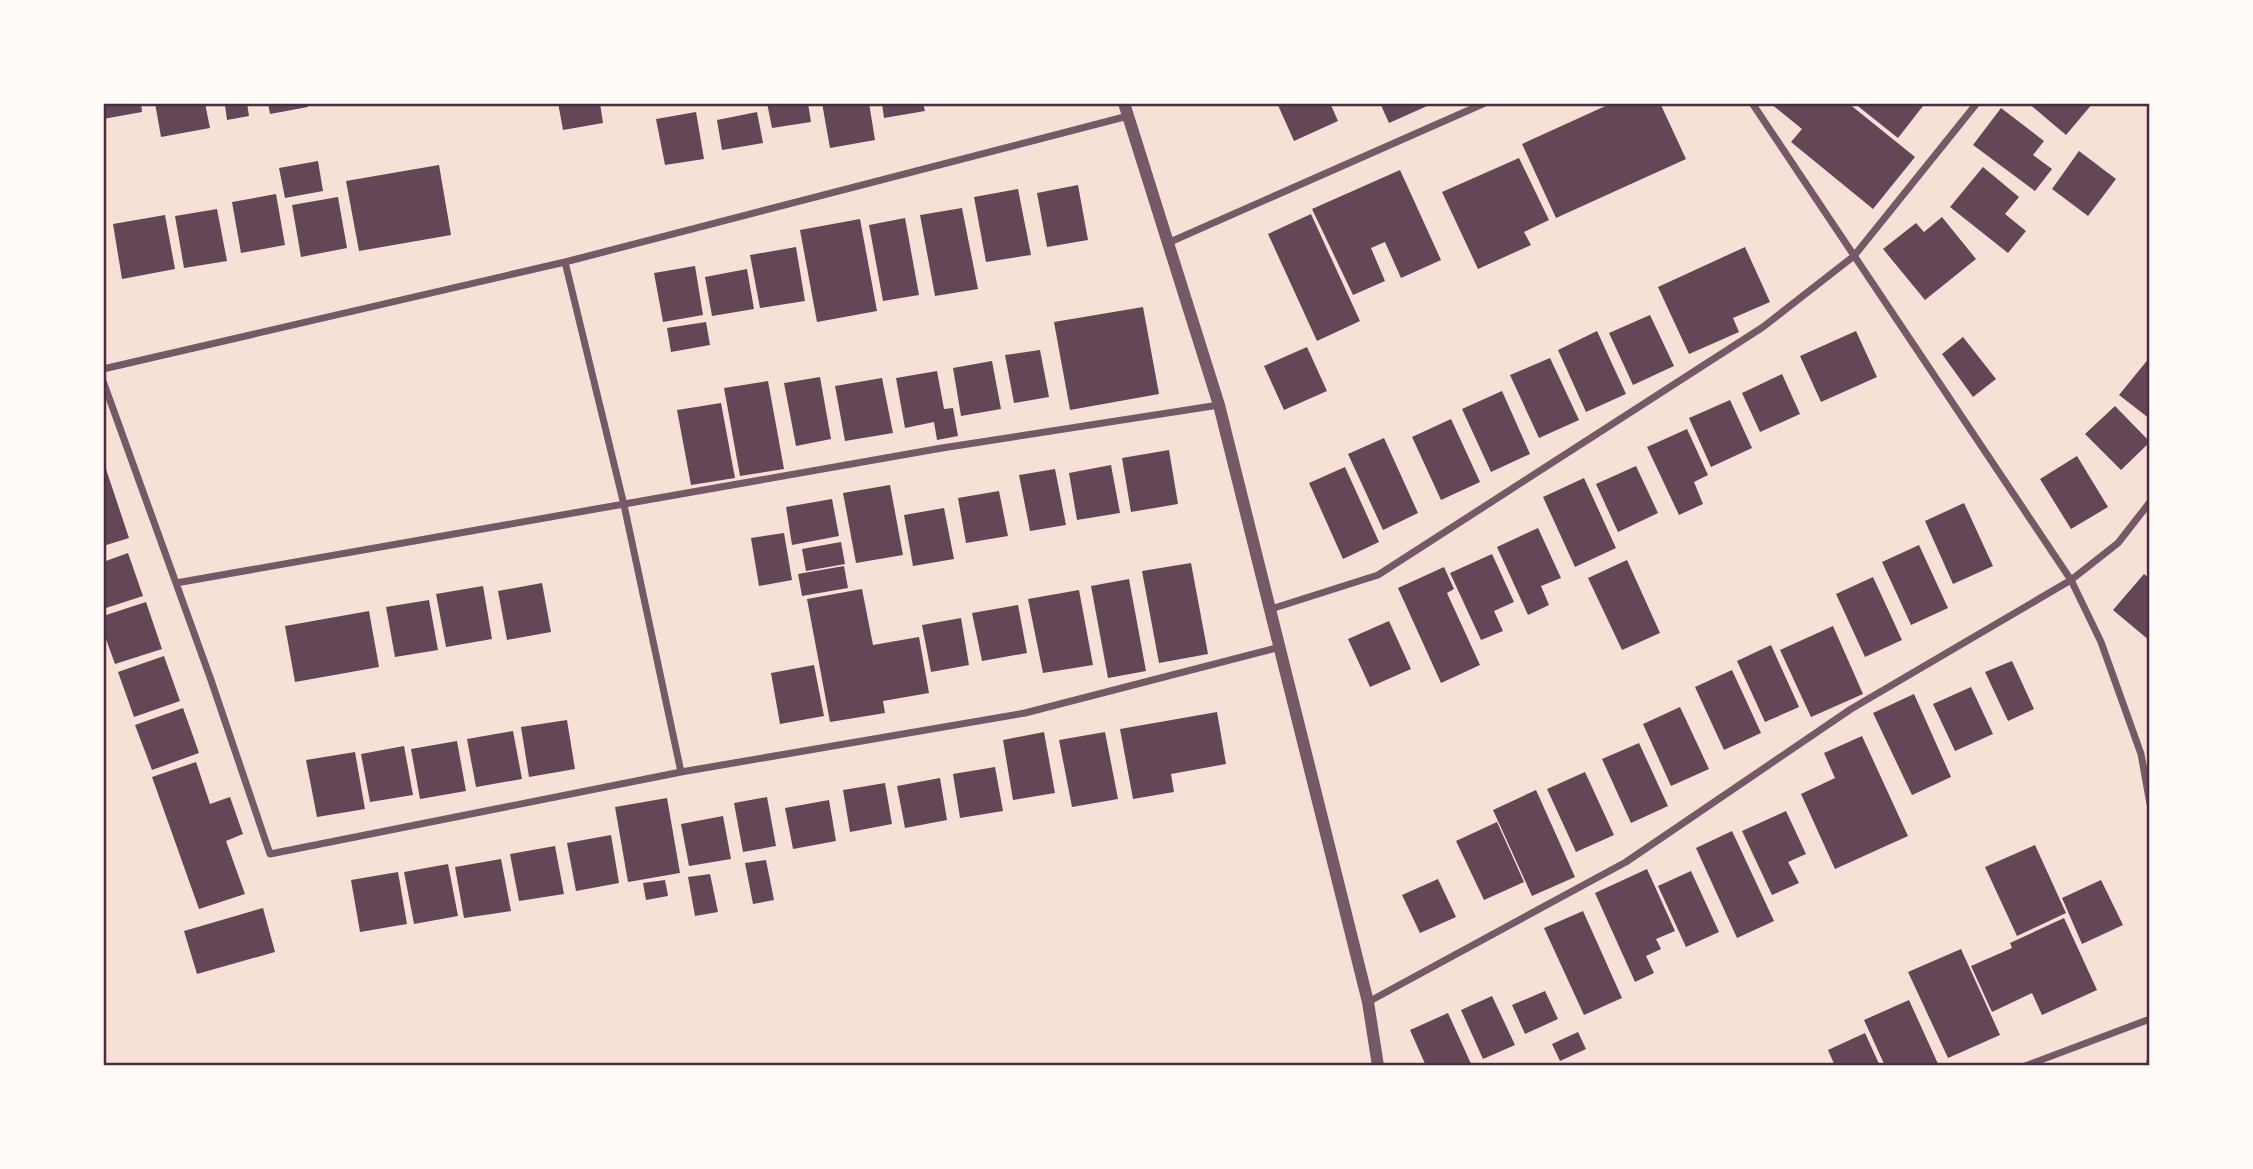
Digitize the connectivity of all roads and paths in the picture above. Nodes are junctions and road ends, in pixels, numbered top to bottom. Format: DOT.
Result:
graph roads {
  1 [pos="1485,103"];
  2 [pos="1752,103"];
  3 [pos="1978,103"];
  4 [pos="1126,109"];
  5 [pos="1170,242"];
  6 [pos="1854,256"];
  7 [pos="565,262"];
  8 [pos="103,369"];
  9 [pos="103,382"];
  10 [pos="1219,405"];
  11 [pos="2150,502"];
  12 [pos="624,505"];
  13 [pos="2071,580"];
  14 [pos="176,583"];
  15 [pos="1271,609"];
  16 [pos="1280,647"];
  17 [pos="681,772"];
  18 [pos="2150,804"];
  19 [pos="1368,1002"];
  20 [pos="2150,1019"];
  21 [pos="1378,1066"];
  22 [pos="2025,1066"];
  1 -- 5 [label="street"];
  2 -- 6 [label="street"];
  3 -- 6 [label="street"];
  4 -- 5 [label="street"];
  4 -- 7 [label="street"];
  5 -- 10 [label="street"];
  6 -- 13 [label="street"];
  6 -- 15 [label="street"];
  7 -- 8 [label="street"];
  7 -- 12 [label="street"];
  9 -- 14 [label="street"];
  10 -- 12 [label="street"];
  10 -- 15 [label="street"];
  11 -- 13 [label="street"];
  12 -- 14 [label="street"];
  12 -- 17 [label="street"];
  13 -- 18 [label="street"];
  13 -- 19 [label="street"];
  14 -- 17 [label="street"];
  15 -- 16 [label="street"];
  16 -- 17 [label="street"];
  16 -- 19 [label="street"];
  19 -- 21 [label="street"];
  20 -- 22 [label="street"];
}
